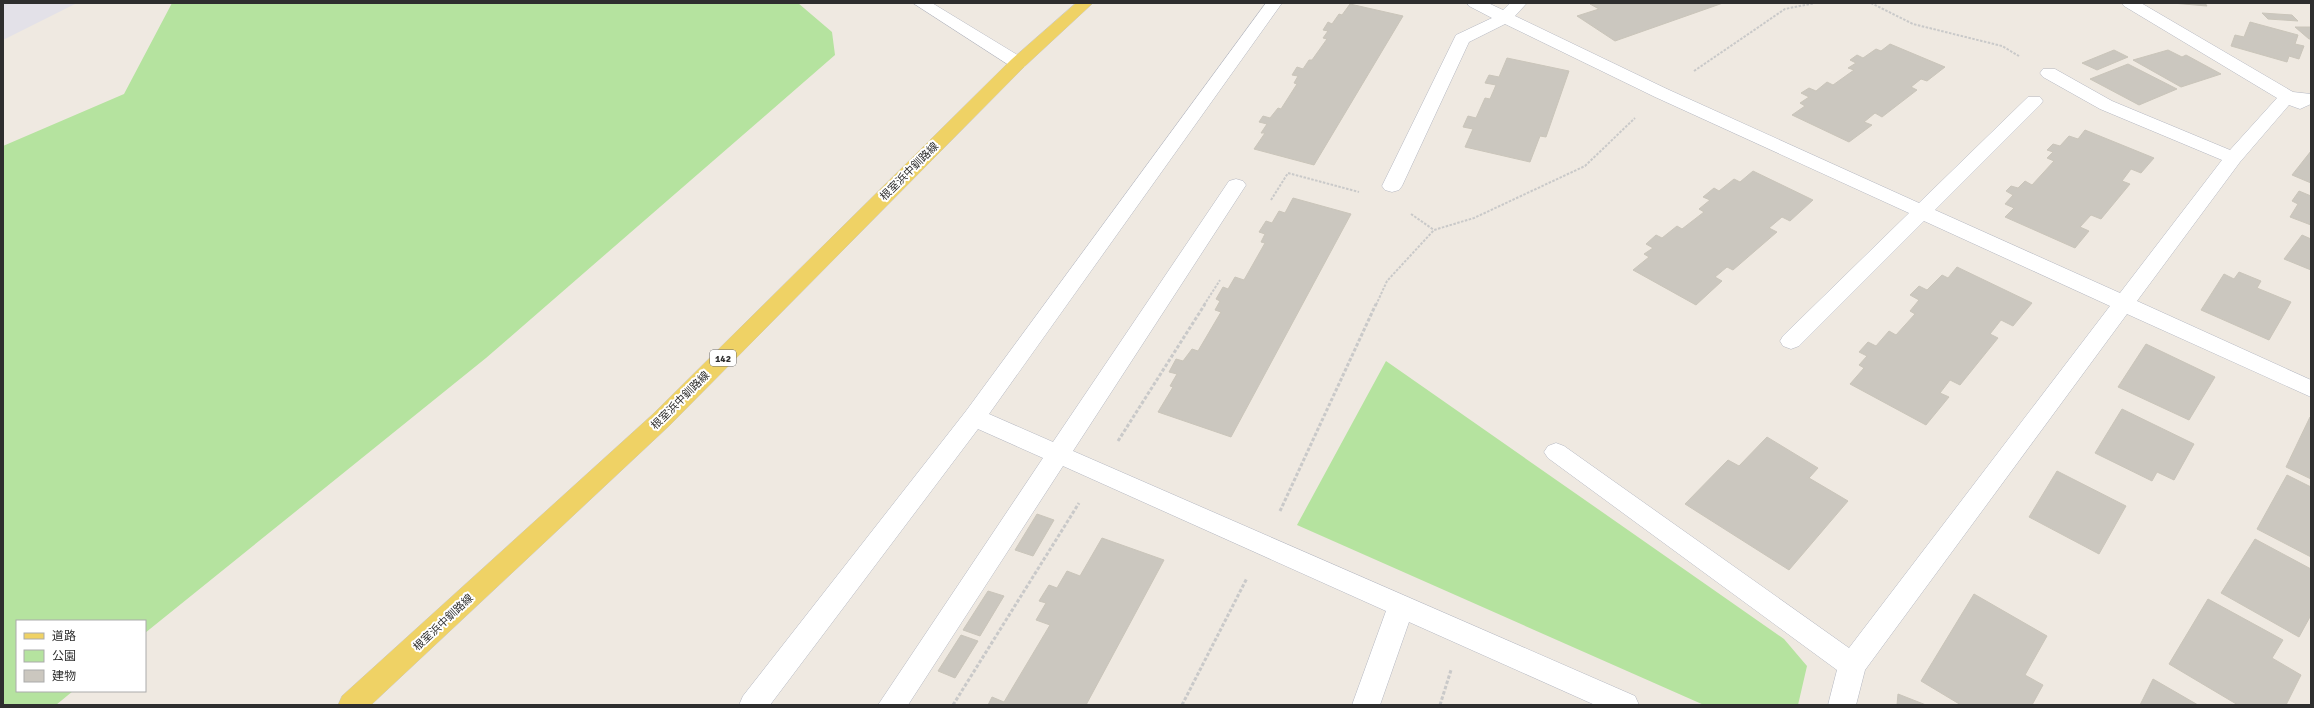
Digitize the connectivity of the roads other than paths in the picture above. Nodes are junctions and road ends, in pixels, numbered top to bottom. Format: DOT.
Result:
graph roads {
  1 [pos="920,3"];
  2 [pos="1085,3"];
  3 [pos="1274,3"];
  4 [pos="1475,3"];
  5 [pos="1519,3"];
  6 [pos="2130,3"];
  7 [pos="1506,17"];
  8 [pos="1018,63"];
  9 [pos="2049,73"];
  10 [pos="2287,97"];
  11 [pos="2311,99"];
  12 [pos="2034,101"];
  13 [pos="2311,110"];
  14 [pos="2233,158"];
  15 [pos="1236,185"];
  16 [pos="1392,186"];
  17 [pos="1923,211"];
  18 [pos="2124,304"];
  19 [pos="1791,341"];
  20 [pos="2311,389"];
  21 [pos="974,417"];
  22 [pos="1556,452"];
  23 [pos="1058,454"];
  24 [pos="1400,606"];
  25 [pos="1852,665"];
  26 [pos="352,705"];
  27 [pos="753,705"];
  28 [pos="892,705"];
  29 [pos="1366,705"];
  30 [pos="1625,705"];
  31 [pos="1842,705"];
  1 -- 8 [label="street"];
  2 -- 8 [label="main road, 根室浜中釧路線 / 142"];
  3 -- 21 [label="street"];
  4 -- 7 [label="street"];
  5 -- 7 [label="street"];
  6 -- 10 [label="street"];
  7 -- 16 [label="street"];
  7 -- 17 [label="street"];
  8 -- 26 [label="main road, 根室浜中釧路線 / 142"];
  9 -- 14 [label="street"];
  10 -- 11 [label="street"];
  10 -- 13 [label="street"];
  10 -- 14 [label="street"];
  12 -- 17 [label="street"];
  14 -- 18 [label="street"];
  15 -- 23 [label="street"];
  17 -- 18 [label="street"];
  17 -- 19 [label="street"];
  18 -- 20 [label="street"];
  18 -- 25 [label="street"];
  21 -- 23 [label="street"];
  21 -- 27 [label="street"];
  22 -- 25 [label="street"];
  23 -- 24 [label="street"];
  23 -- 28 [label="street"];
  24 -- 29 [label="street"];
  24 -- 30 [label="street"];
  25 -- 31 [label="street"];
}
